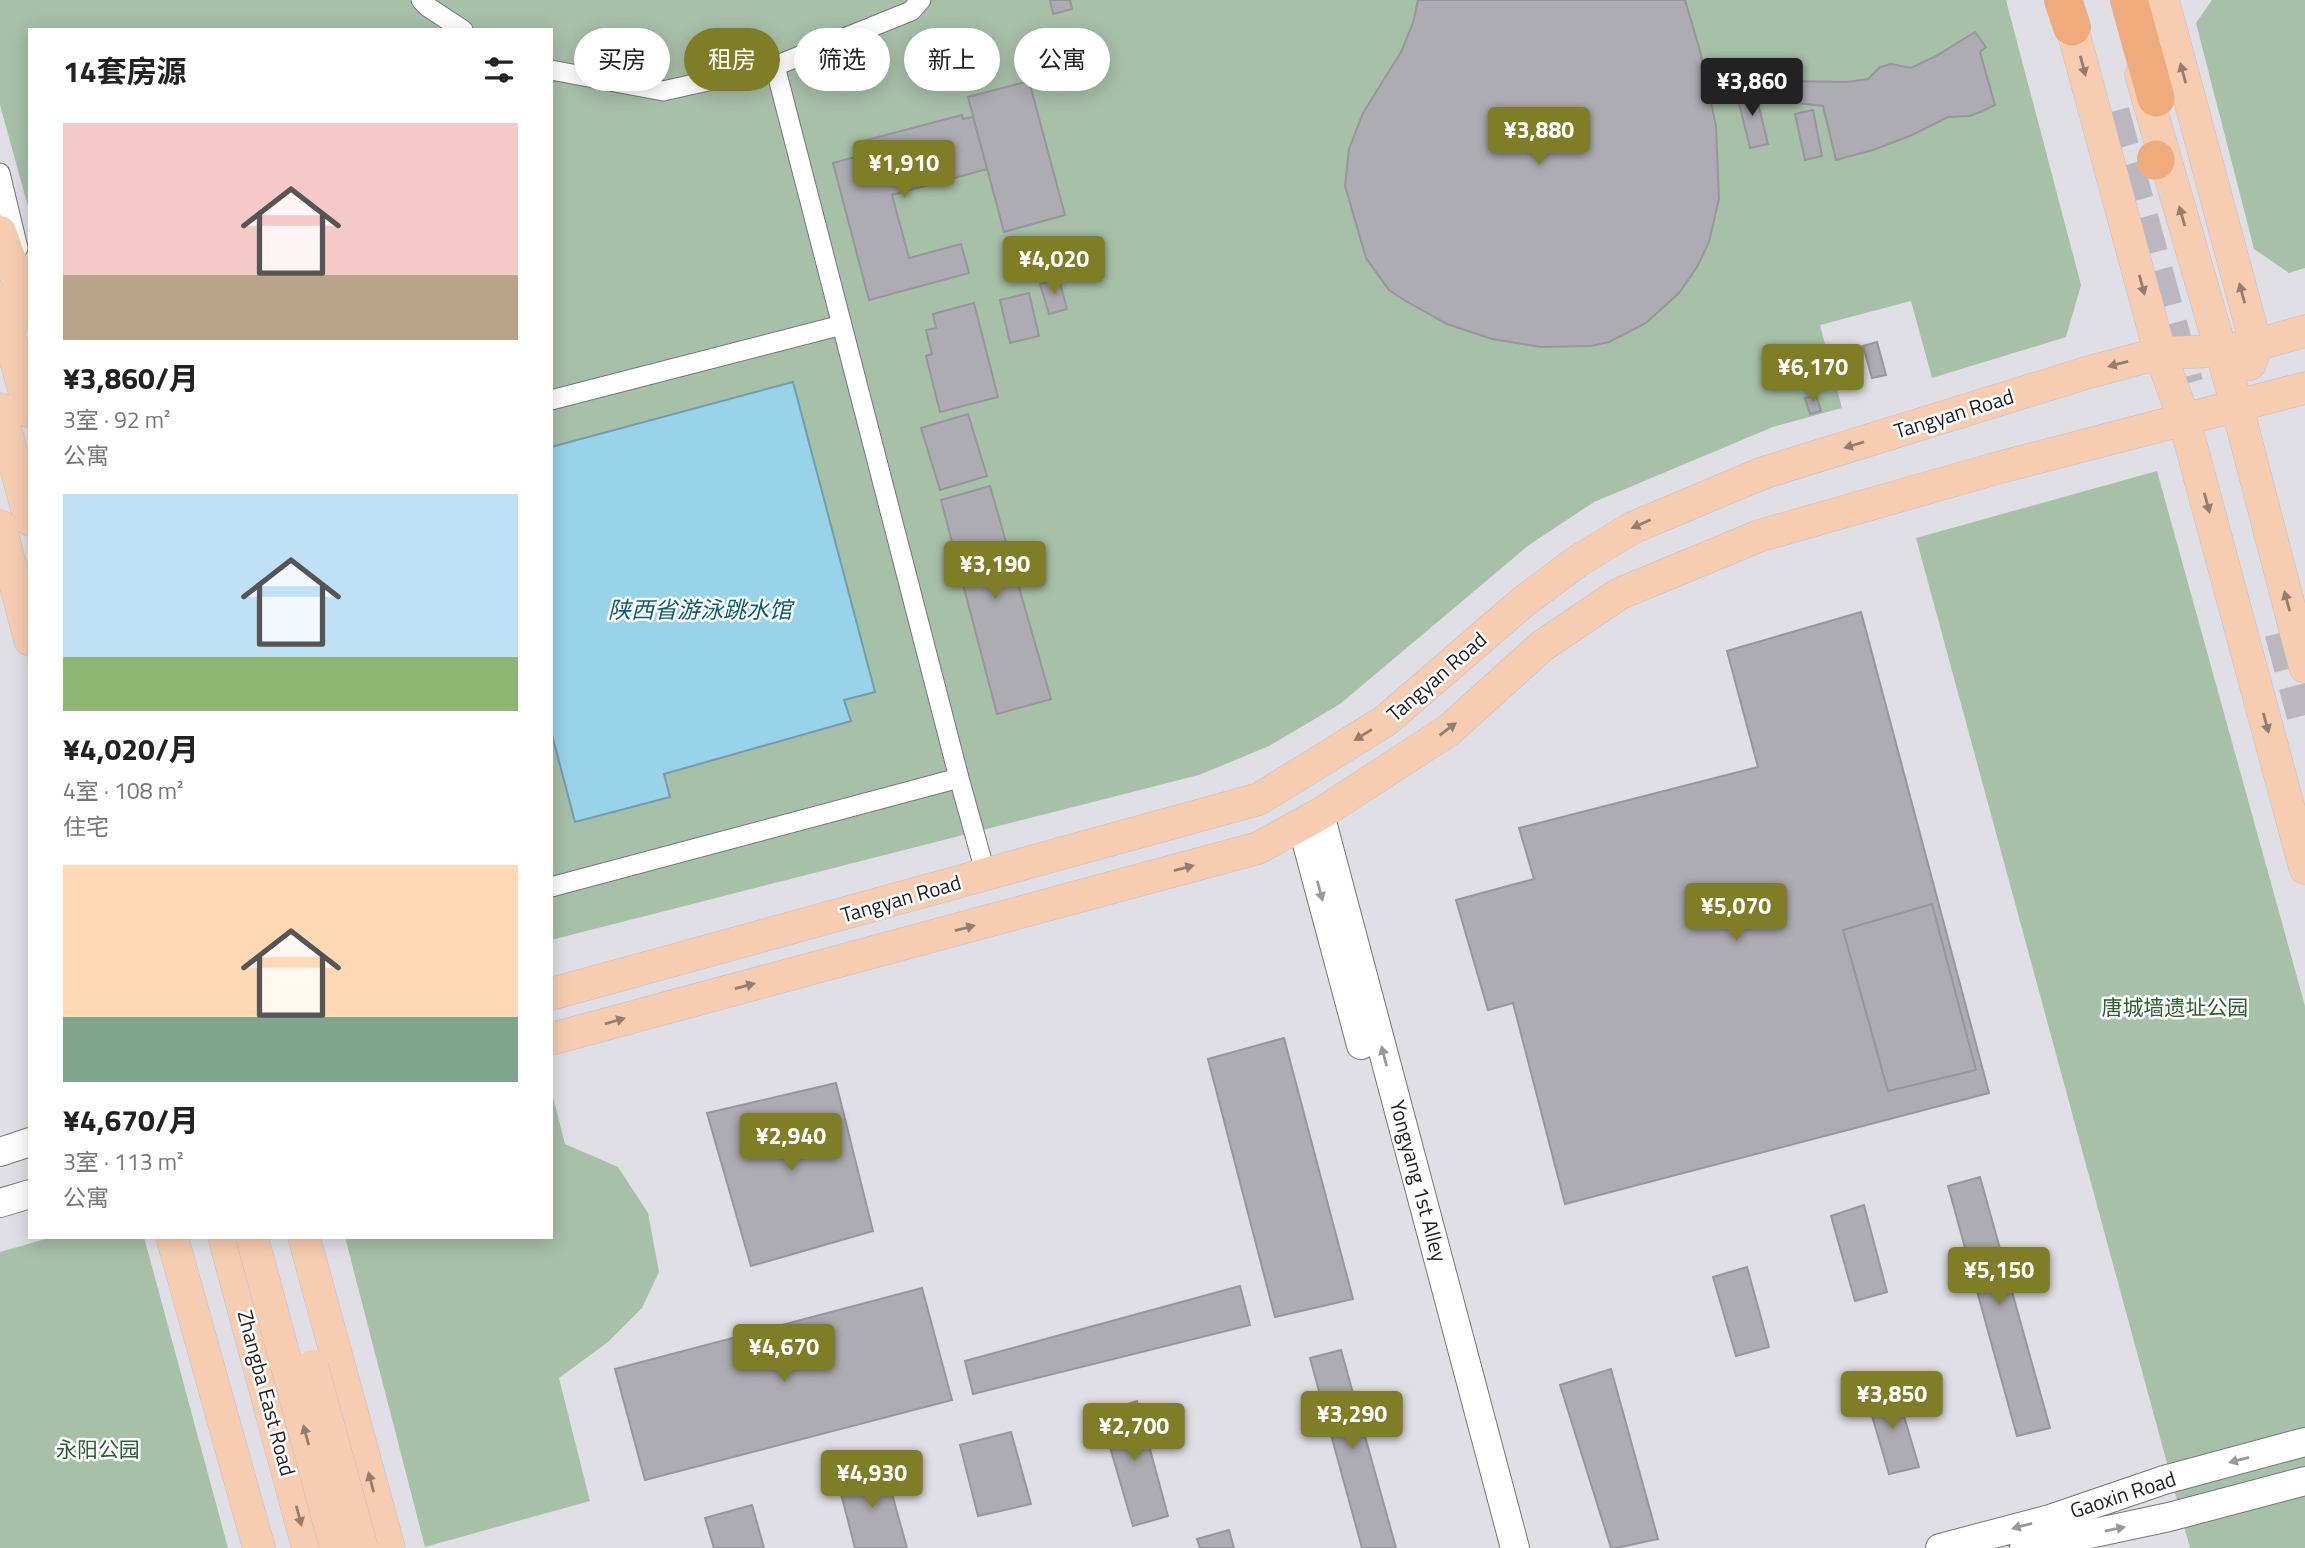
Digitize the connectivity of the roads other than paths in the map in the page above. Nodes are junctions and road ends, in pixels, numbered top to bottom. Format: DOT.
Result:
graph roads {
  1 [pos="421,0"];
  2 [pos="921,0"];
  3 [pos="2119,0"];
  4 [pos="2129,0"];
  5 [pos="2163,0"];
  6 [pos="2064,7"];
  7 [pos="460,28"];
  8 [pos="780,64"];
  9 [pos="553,70"];
  10 [pos="780,85"];
  11 [pos="684,86"];
  12 [pos="2156,98"];
  13 [pos="0,173"];
  14 [pos="0,232"];
  15 [pos="0,302"];
  16 [pos="28,305"];
  17 [pos="28,310"];
  18 [pos="842,325"];
  19 [pos="2305,331"];
  20 [pos="2256,345"];
  21 [pos="2221,351"];
  22 [pos="2160,353"];
  23 [pos="2305,388"];
  24 [pos="553,399"];
  25 [pos="28,405"];
  26 [pos="2237,406"];
  27 [pos="0,410"];
  28 [pos="2185,419"];
  29 [pos="28,513"];
  30 [pos="0,526"];
  31 [pos="8,592"];
  32 [pos="28,636"];
  33 [pos="2305,667"];
  34 [pos="959,778"];
  35 [pos="1311,820"];
  36 [pos="2305,868"];
  37 [pos="986,875"];
  38 [pos="553,886"];
  39 [pos="553,993"];
  40 [pos="553,1038"];
  41 [pos="28,1143"];
  42 [pos="0,1152"];
  43 [pos="28,1195"];
  44 [pos="0,1203"];
  45 [pos="225,1239"];
  46 [pos="253,1239"];
  47 [pos="306,1244"];
  48 [pos="176,1252"];
  49 [pos="2305,1442"];
  50 [pos="2305,1481"];
  51 [pos="259,1548"];
  52 [pos="279,1548"];
  53 [pos="308,1548"];
  54 [pos="336,1548"];
  55 [pos="362,1548"];
  56 [pos="389,1548"];
  57 [pos="1496,1548"];
  58 [pos="1515,1548"];
  59 [pos="1941,1548"];
  60 [pos="2024,1548"];
  1 -- 7 [label="street"];
  2 -- 8 [label="street"];
  21 -- 3 [label="main road, one-way"];
  4 -- 12 [label="highway"];
  20 -- 5 [label="main road, one-way"];
  6 -- 22 [label="main road, one-way"];
  9 -- 11 [label="street"];
  10 -- 18 [label="street"];
  13 -- 16 [label="street"];
  14 -- 17 [label="main road"];
  15 -- 25 [label="main road"];
  18 -- 24 [label="street"];
  18 -- 34 [label="street"];
  19 -- 20 [label="main road, Tangyan Road"];
  20 -- 21 [label="main road, Tangyan Road"];
  20 -- 26 [label="main road"];
  21 -- 22 [label="main road, Tangyan Road"];
  21 -- 26 [label="main road"];
  22 -- 28 [label="main road"];
  22 -- 37 [label="main road, Tangyan Road, one-way"];
  23 -- 26 [label="main road, Tangyan Road"];
  26 -- 28 [label="main road, Tangyan Road"];
  33 -- 26 [label="main road, one-way"];
  27 -- 29 [label="main road"];
  35 -- 28 [label="main road, Tangyan Road, one-way"];
  28 -- 36 [label="main road, one-way"];
  30 -- 31 [label="main road"];
  31 -- 32 [label="main road"];
  34 -- 37 [label="street"];
  34 -- 38 [label="street"];
  40 -- 35 [label="main road, Tangyan Road, one-way"];
  35 -- 57 [label="street, Yongyang 1st Alley, one-way"];
  58 -- 35 [label="street, Yongyang 1st Alley, one-way"];
  37 -- 39 [label="main road, Tangyan Road"];
  41 -- 42 [label="street"];
  43 -- 44 [label="street"];
  45 -- 53 [label="main road, Zhangba East Road, one-way"];
  54 -- 46 [label="main road, Zhangba East Road, one-way, bridge"];
  47 -- 55 [label="main road, bridge"];
  56 -- 47 [label="main road, one-way"];
  48 -- 51 [label="main road"];
  48 -- 52 [label="main road"];
  49 -- 59 [label="street, Gaoxin Road, one-way"];
  60 -- 50 [label="street, Gaoxin Road, one-way"];
}
